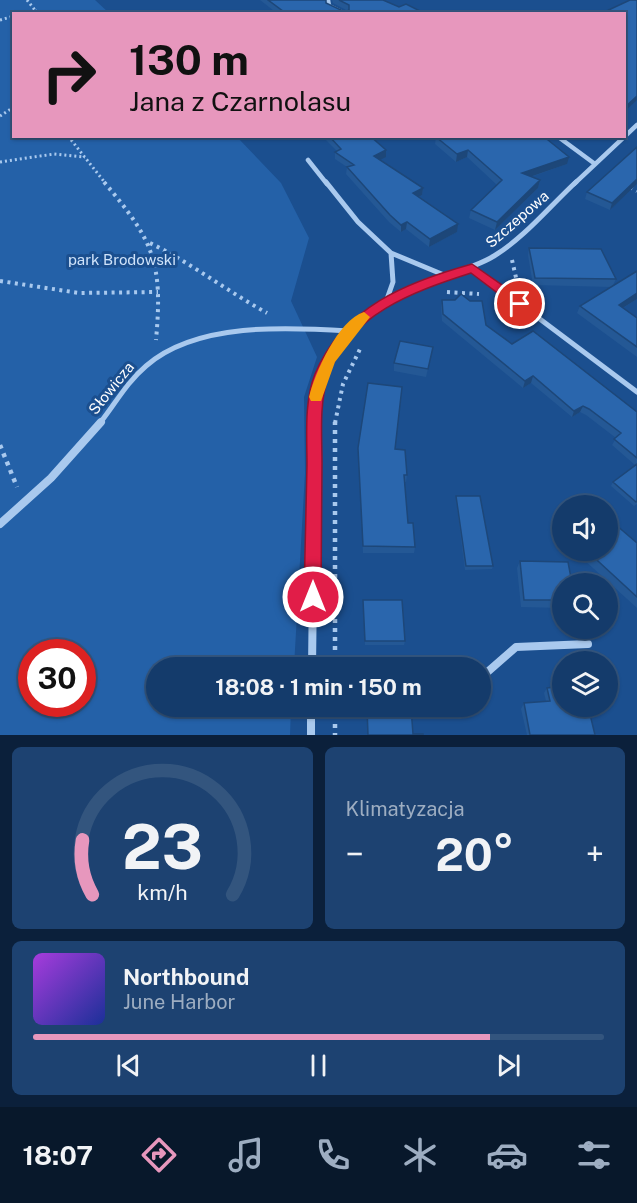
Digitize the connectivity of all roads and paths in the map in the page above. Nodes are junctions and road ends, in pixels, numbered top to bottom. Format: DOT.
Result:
graph roads {
  1 [pos="27,0"];
  2 [pos="328,0"];
  3 [pos="38,12"];
  4 [pos="341,12"];
  5 [pos="637,125"];
  6 [pos="626,135"];
  7 [pos="70,138"];
  8 [pos="560,138"];
  9 [pos="623,138"];
  10 [pos="85,158"];
  11 [pos="308,160"];
  12 [pos="0,162"];
  13 [pos="596,164"];
  14 [pos="628,186"];
  15 [pos="637,191"];
  16 [pos="150,243"];
  17 [pos="391,253"];
  18 [pos="512,258"];
  19 [pos="472,268"];
  20 [pos="445,275"];
  21 [pos="0,281"];
  22 [pos="158,292"];
  23 [pos="444,292"];
  24 [pos="507,294"];
  25 [pos="387,300"];
  26 [pos="273,315"];
  27 [pos="349,331"];
  28 [pos="362,346"];
  29 [pos="152,361"];
  30 [pos="637,392"];
  31 [pos="0,445"];
  32 [pos="24,504"];
  33 [pos="0,524"];
  34 [pos="588,644"];
  35 [pos="312,657"];
  36 [pos="335,657"];
  37 [pos="491,669"];
  38 [pos="311,717"];
  39 [pos="335,717"];
  40 [pos="311,735"];
  41 [pos="335,735"];
  1 -- 3 [label="path"];
  2 -- 4 [label="street"];
  5 -- 6 [label="street, Szczepowa"];
  7 -- 10 [label="path"];
  8 -- 13 [label="street"];
  9 -- 13 [label="street, Szczepowa"];
  10 -- 12 [label="path"];
  10 -- 16 [label="path"];
  11 -- 17 [label="street"];
  13 -- 19 [label="street, Szczepowa"];
  14 -- 15 [label="path"];
  16 -- 22 [label="path"];
  16 -- 26 [label="path"];
  17 -- 20 [label="street"];
  17 -- 25 [label="street"];
  18 -- 24 [label="path"];
  19 -- 20 [label="street, Szczepowa"];
  19 -- 24 [label="street"];
  20 -- 25 [label="street, Szczepowa"];
  21 -- 22 [label="path"];
  22 -- 29 [label="path"];
  23 -- 24 [label="path"];
  24 -- 30 [label="street"];
  25 -- 27 [label="street, Szczepowa"];
  27 -- 29 [label="street, Słowicza"];
  27 -- 35 [label="street, Szczepowa"];
  28 -- 36 [label="path"];
  29 -- 32 [label="street, Słowicza"];
  31 -- 32 [label="path"];
  32 -- 33 [label="street, Słowicza"];
  34 -- 37 [label="street"];
  38 -- 40 [label="street"];
  39 -- 41 [label="path"];
}
